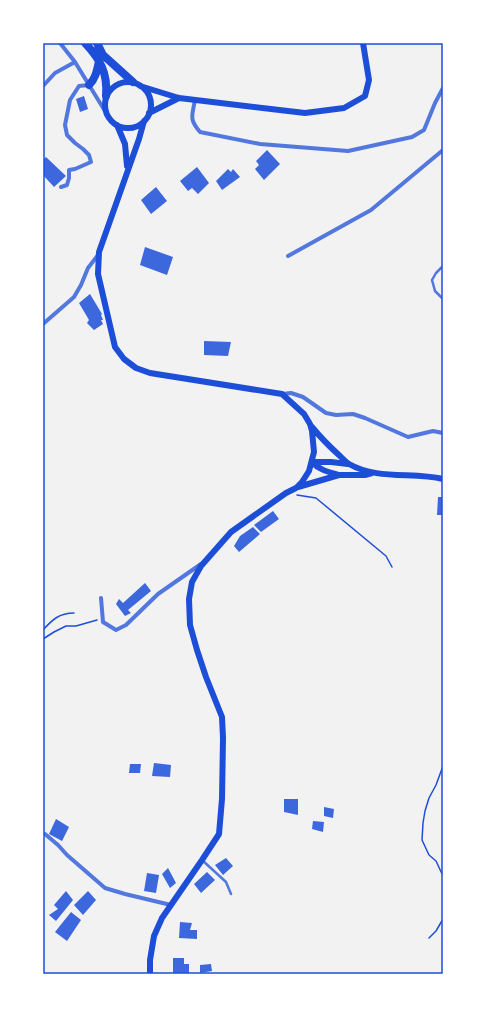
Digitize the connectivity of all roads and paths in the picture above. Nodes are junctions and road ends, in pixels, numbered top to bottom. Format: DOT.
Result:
graph roads {
  1 [pos="60,43"];
  2 [pos="85,43"];
  3 [pos="97,43"];
  4 [pos="363,43"];
  5 [pos="101,58"];
  6 [pos="75,62"];
  7 [pos="137,84"];
  8 [pos="88,85"];
  9 [pos="43,86"];
  10 [pos="443,88"];
  11 [pos="106,96"];
  12 [pos="179,98"];
  13 [pos="195,100"];
  14 [pos="106,111"];
  15 [pos="149,113"];
  16 [pos="144,121"];
  17 [pos="117,125"];
  18 [pos="443,150"];
  19 [pos="128,169"];
  20 [pos="61,187"];
  21 [pos="99,255"];
  22 [pos="288,256"];
  23 [pos="443,266"];
  24 [pos="443,299"];
  25 [pos="43,324"];
  26 [pos="282,394"];
  27 [pos="310,424"];
  28 [pos="443,432"];
  29 [pos="312,462"];
  30 [pos="348,464"];
  31 [pos="374,473"];
  32 [pos="339,475"];
  33 [pos="443,479"];
  34 [pos="296,488"];
  35 [pos="286,493"];
  36 [pos="205,561"];
  37 [pos="392,567"];
  38 [pos="101,598"];
  39 [pos="74,613"];
  40 [pos="102,618"];
  41 [pos="43,630"];
  42 [pos="43,639"];
  43 [pos="443,766"];
  44 [pos="43,834"];
  45 [pos="202,860"];
  46 [pos="443,876"];
  47 [pos="231,894"];
  48 [pos="171,905"];
  49 [pos="443,919"];
  50 [pos="429,938"];
  51 [pos="150,974"];
  1 -- 6 [label="street"];
  2 -- 5 [label="highway"];
  3 -- 5 [label="highway"];
  4 -- 13 [label="main road"];
  5 -- 7 [label="highway"];
  5 -- 8 [label="highway"];
  5 -- 11 [label="highway"];
  6 -- 8 [label="street"];
  6 -- 9 [label="street"];
  7 -- 11 [label="main road"];
  7 -- 12 [label="main road"];
  7 -- 15 [label="main road"];
  8 -- 14 [label="street"];
  8 -- 20 [label="street"];
  10 -- 13 [label="street"];
  11 -- 14 [label="main road"];
  12 -- 13 [label="main road"];
  12 -- 15 [label="main road"];
  14 -- 17 [label="main road"];
  15 -- 16 [label="main road"];
  16 -- 17 [label="main road"];
  16 -- 19 [label="main road"];
  17 -- 19 [label="main road"];
  18 -- 22 [label="street"];
  19 -- 21 [label="main road"];
  21 -- 25 [label="street"];
  21 -- 26 [label="main road"];
  23 -- 24 [label="lane"];
  26 -- 27 [label="main road"];
  26 -- 28 [label="street"];
  27 -- 29 [label="main road"];
  27 -- 30 [label="main road"];
  29 -- 30 [label="main road"];
  29 -- 32 [label="main road"];
  29 -- 34 [label="main road"];
  30 -- 31 [label="main road"];
  31 -- 32 [label="main road"];
  31 -- 33 [label="main road"];
  32 -- 34 [label="main road"];
  34 -- 35 [label="main road"];
  35 -- 36 [label="main road"];
  35 -- 37 [label="path"];
  36 -- 40 [label="street"];
  36 -- 45 [label="main road"];
  38 -- 40 [label="street"];
  39 -- 41 [label="path"];
  40 -- 42 [label="path"];
  43 -- 46 [label="path"];
  44 -- 48 [label="street"];
  45 -- 47 [label="lane"];
  45 -- 48 [label="main road"];
  48 -- 51 [label="main road"];
  49 -- 50 [label="path"];
}
